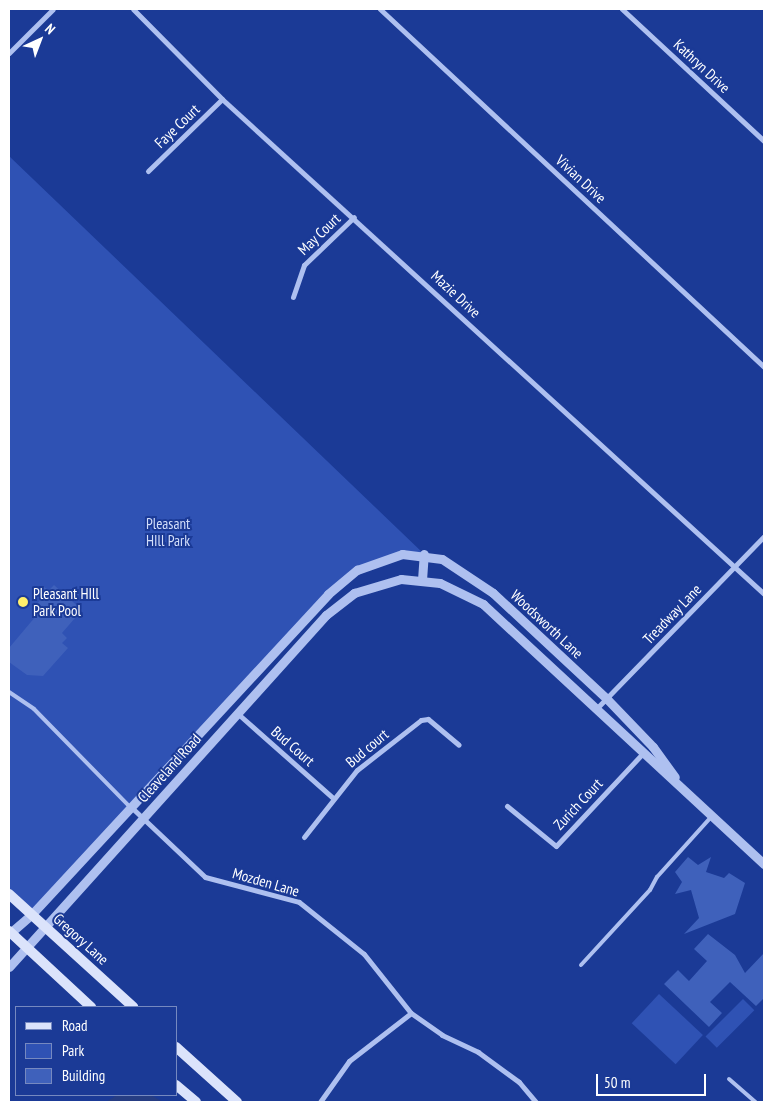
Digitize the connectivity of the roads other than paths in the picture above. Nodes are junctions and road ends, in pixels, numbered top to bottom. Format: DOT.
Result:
graph roads {
  1 [pos="54,9"];
  2 [pos="133,9"];
  3 [pos="380,9"];
  4 [pos="622,9"];
  5 [pos="9,52"];
  6 [pos="222,99"];
  7 [pos="764,141"];
  8 [pos="148,171"];
  9 [pos="354,217"];
  10 [pos="293,297"];
  11 [pos="764,367"];
  12 [pos="764,536"];
  13 [pos="424,554"];
  14 [pos="735,567"];
  15 [pos="357,570"];
  16 [pos="422,580"];
  17 [pos="354,593"];
  18 [pos="764,594"];
  19 [pos="9,692"];
  20 [pos="606,699"];
  21 [pos="596,709"];
  22 [pos="237,713"];
  23 [pos="459,745"];
  24 [pos="642,754"];
  25 [pos="682,788"];
  26 [pos="333,798"];
  27 [pos="129,806"];
  28 [pos="507,806"];
  29 [pos="712,816"];
  30 [pos="142,818"];
  31 [pos="304,837"];
  32 [pos="764,864"];
  33 [pos="9,894"];
  34 [pos="32,914"];
  35 [pos="44,927"];
  36 [pos="9,933"];
  37 [pos="26,948"];
  38 [pos="581,965"];
  39 [pos="9,967"];
  40 [pos="90,1006"];
  41 [pos="132,1006"];
  42 [pos="411,1013"];
  43 [pos="178,1049"];
  44 [pos="729,1079"];
  45 [pos="178,1086"];
  46 [pos="196,1102"];
  47 [pos="237,1102"];
  48 [pos="320,1102"];
  49 [pos="536,1102"];
  50 [pos="755,1102"];
  1 -- 5 [label="street"];
  2 -- 6 [label="street, Mazie Drive"];
  3 -- 11 [label="street, Vivian Drive"];
  4 -- 7 [label="street, Kathryn Drive"];
  6 -- 8 [label="street, Faye Court"];
  6 -- 9 [label="street, Mazie Drive"];
  9 -- 10 [label="street, May Court"];
  9 -- 14 [label="street, Mazie Drive"];
  12 -- 14 [label="street, Treadway Lane"];
  13 -- 15 [label="street, Woodsworth Lane"];
  13 -- 16 [label="street"];
  13 -- 20 [label="street, Woodsworth Lane"];
  14 -- 18 [label="street, Mazie Drive"];
  14 -- 20 [label="street, Treadway Lane"];
  15 -- 27 [label="street, Cleaveland Road"];
  16 -- 17 [label="street, Woodsworth Lane"];
  16 -- 21 [label="street, Woodsworth Lane"];
  17 -- 22 [label="street, Cleaveland Road"];
  19 -- 27 [label="lane"];
  20 -- 21 [label="street, Treadway Lane"];
  20 -- 25 [label="street, Woodsworth Lane"];
  21 -- 24 [label="street, Woodsworth Lane"];
  22 -- 26 [label="street, Bud Court"];
  22 -- 30 [label="street, Cleaveland Road"];
  23 -- 26 [label="street, Bud court"];
  24 -- 25 [label="street, Woodsworth Lane"];
  24 -- 28 [label="street, Zurich Court"];
  25 -- 29 [label="street, Woodsworth Lane"];
  26 -- 31 [label="street, Bud court"];
  27 -- 30 [label="street, Mozden Lane"];
  27 -- 34 [label="street, Cleaveland Road"];
  29 -- 32 [label="street, Woodsworth Lane"];
  29 -- 38 [label="lane"];
  30 -- 35 [label="street, Cleaveland Road"];
  30 -- 42 [label="street, Mozden Lane"];
  33 -- 34 [label="main road, Gregory Lane"];
  34 -- 35 [label="main road, Gregory Lane"];
  34 -- 36 [label="street, Cleaveland Road"];
  35 -- 37 [label="street, Cleaveland Road"];
  35 -- 41 [label="main road, Gregory Lane"];
  36 -- 37 [label="main road"];
  37 -- 39 [label="street, Cleaveland Road"];
  37 -- 40 [label="main road"];
  42 -- 48 [label="street"];
  42 -- 49 [label="street, Mozden Lane"];
  43 -- 47 [label="main road"];
  44 -- 50 [label="lane"];
  45 -- 46 [label="main road"];
}
